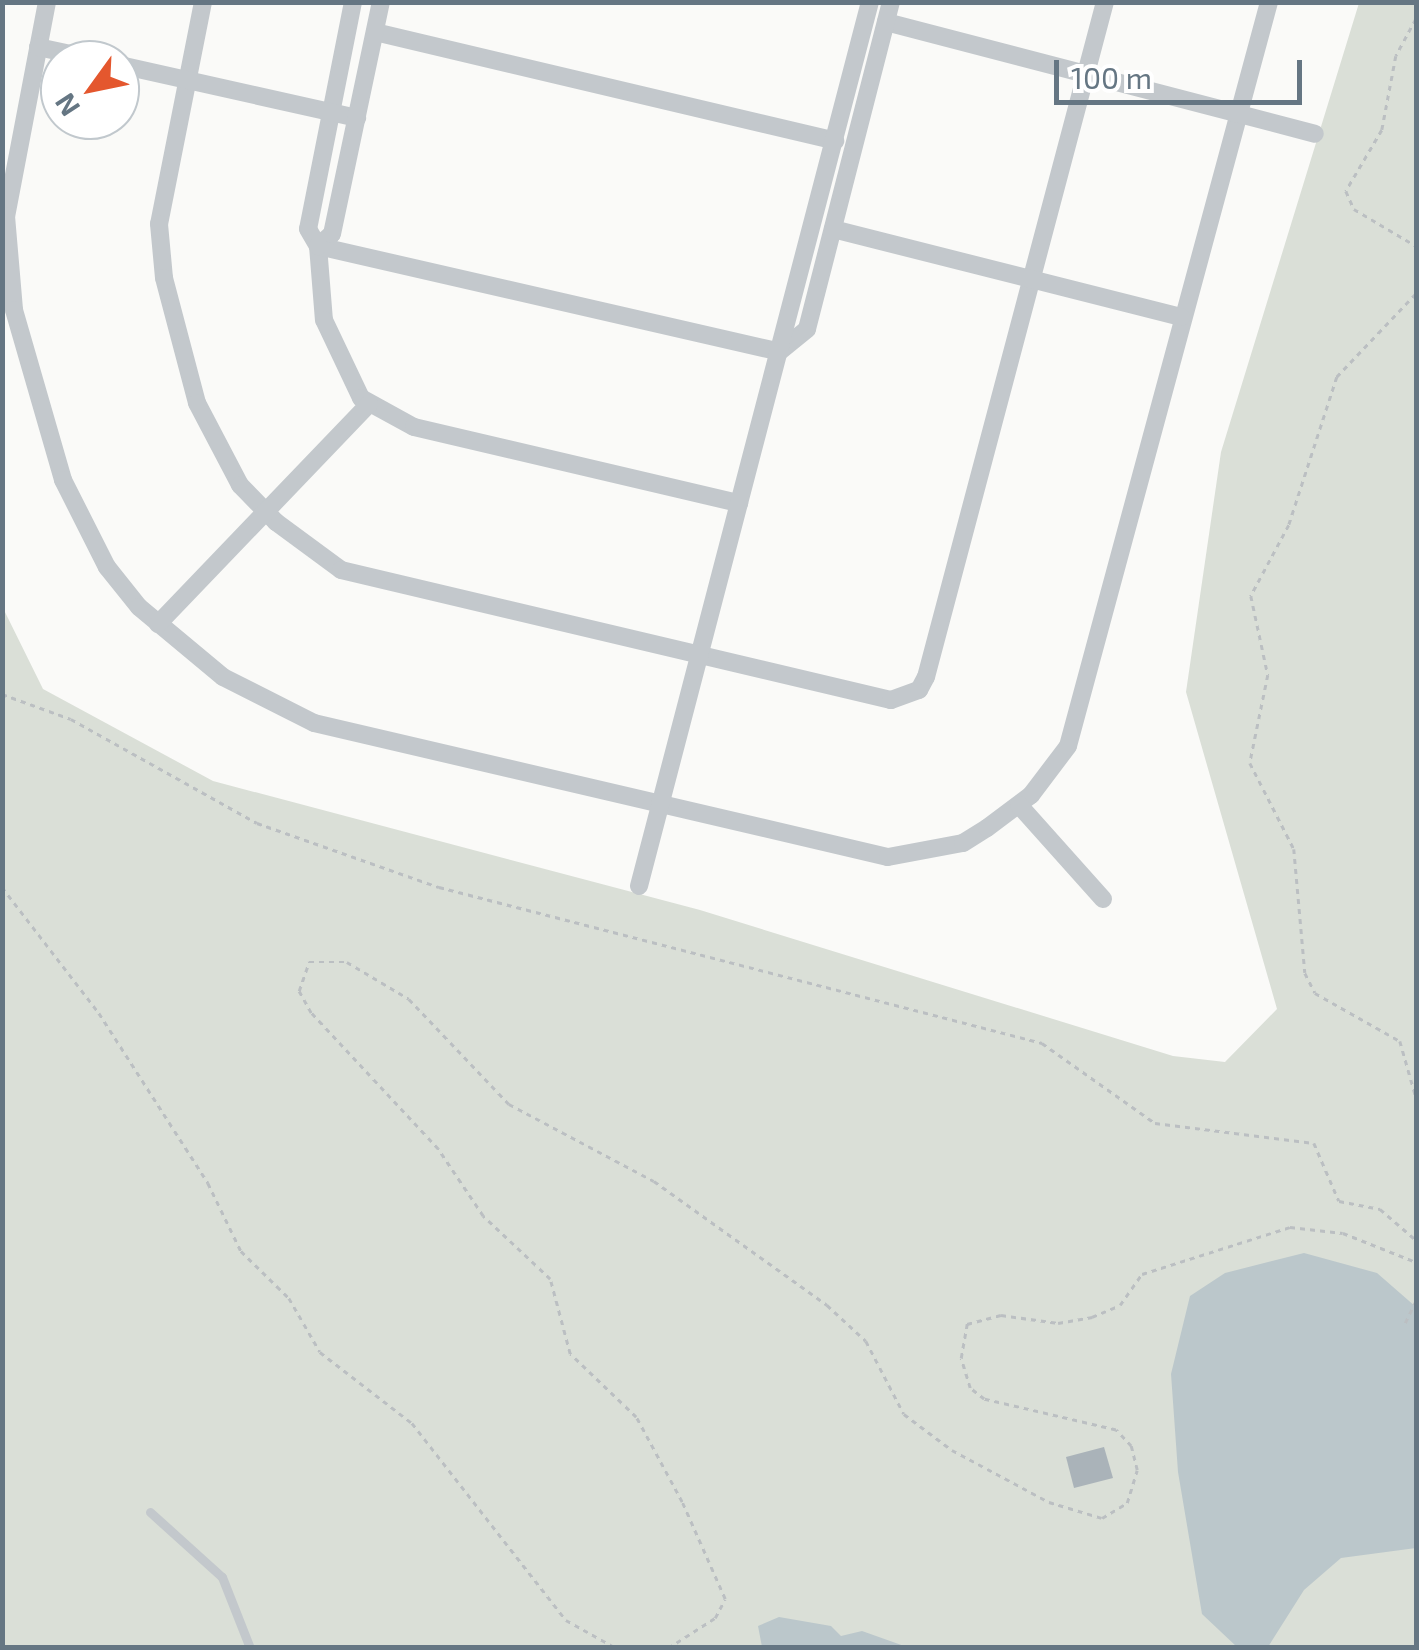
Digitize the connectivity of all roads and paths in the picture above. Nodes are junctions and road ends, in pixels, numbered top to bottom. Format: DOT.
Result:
graph roads {
  1 [pos="47,2"];
  2 [pos="203,2"];
  3 [pos="353,2"];
  4 [pos="381,2"];
  5 [pos="870,2"];
  6 [pos="891,2"];
  7 [pos="1105,2"];
  8 [pos="1269,2"];
  9 [pos="1416,19"];
  10 [pos="886,22"];
  11 [pos="375,32"];
  12 [pos="38,46"];
  13 [pos="140,69"];
  14 [pos="1086,74"];
  15 [pos="188,80"];
  16 [pos="330,112"];
  17 [pos="1238,114"];
  18 [pos="357,118"];
  19 [pos="1314,134"];
  20 [pos="835,141"];
  21 [pos="833,229"];
  22 [pos="318,246"];
  23 [pos="1416,246"];
  24 [pos="1031,279"];
  25 [pos="1416,294"];
  26 [pos="1181,317"];
  27 [pos="779,352"];
  28 [pos="369,404"];
  29 [pos="739,504"];
  30 [pos="266,512"];
  31 [pos="158,624"];
  32 [pos="700,656"];
  33 [pos="2,694"];
  34 [pos="1019,805"];
  35 [pos="660,806"];
  36 [pos="640,886"];
  37 [pos="2,887"];
  38 [pos="1103,899"];
  39 [pos="1416,1097"];
  40 [pos="1416,1240"];
  41 [pos="1416,1262"];
  42 [pos="1415,1302"];
  43 [pos="1406,1321"];
  44 [pos="150,1512"];
  45 [pos="250,1648"];
  46 [pos="616,1648"];
  47 [pos="668,1648"];
  1 -- 12 [label="street"];
  2 -- 15 [label="street"];
  3 -- 16 [label="street"];
  4 -- 11 [label="street"];
  5 -- 20 [label="street"];
  6 -- 10 [label="street"];
  7 -- 14 [label="street"];
  8 -- 17 [label="street"];
  9 -- 23 [label="path"];
  10 -- 14 [label="street"];
  10 -- 21 [label="street"];
  11 -- 18 [label="street"];
  11 -- 20 [label="street"];
  12 -- 31 [label="street"];
  13 -- 15 [label="street"];
  14 -- 17 [label="street"];
  14 -- 24 [label="street"];
  15 -- 16 [label="street"];
  15 -- 30 [label="street"];
  16 -- 18 [label="street"];
  16 -- 22 [label="street"];
  17 -- 19 [label="street"];
  17 -- 26 [label="street"];
  18 -- 22 [label="street"];
  20 -- 27 [label="street"];
  21 -- 24 [label="street"];
  21 -- 27 [label="street"];
  22 -- 27 [label="street"];
  22 -- 28 [label="street"];
  24 -- 26 [label="street"];
  24 -- 32 [label="street"];
  25 -- 39 [label="path"];
  26 -- 34 [label="street"];
  27 -- 29 [label="street"];
  28 -- 29 [label="street"];
  28 -- 30 [label="street"];
  29 -- 32 [label="street"];
  30 -- 31 [label="street"];
  30 -- 32 [label="street"];
  31 -- 35 [label="street"];
  32 -- 35 [label="street"];
  33 -- 40 [label="path"];
  34 -- 35 [label="street"];
  34 -- 38 [label="street"];
  35 -- 36 [label="street"];
  37 -- 46 [label="path"];
  41 -- 47 [label="path"];
  42 -- 43 [label="path"];
  44 -- 45 [label="lane"];
}
